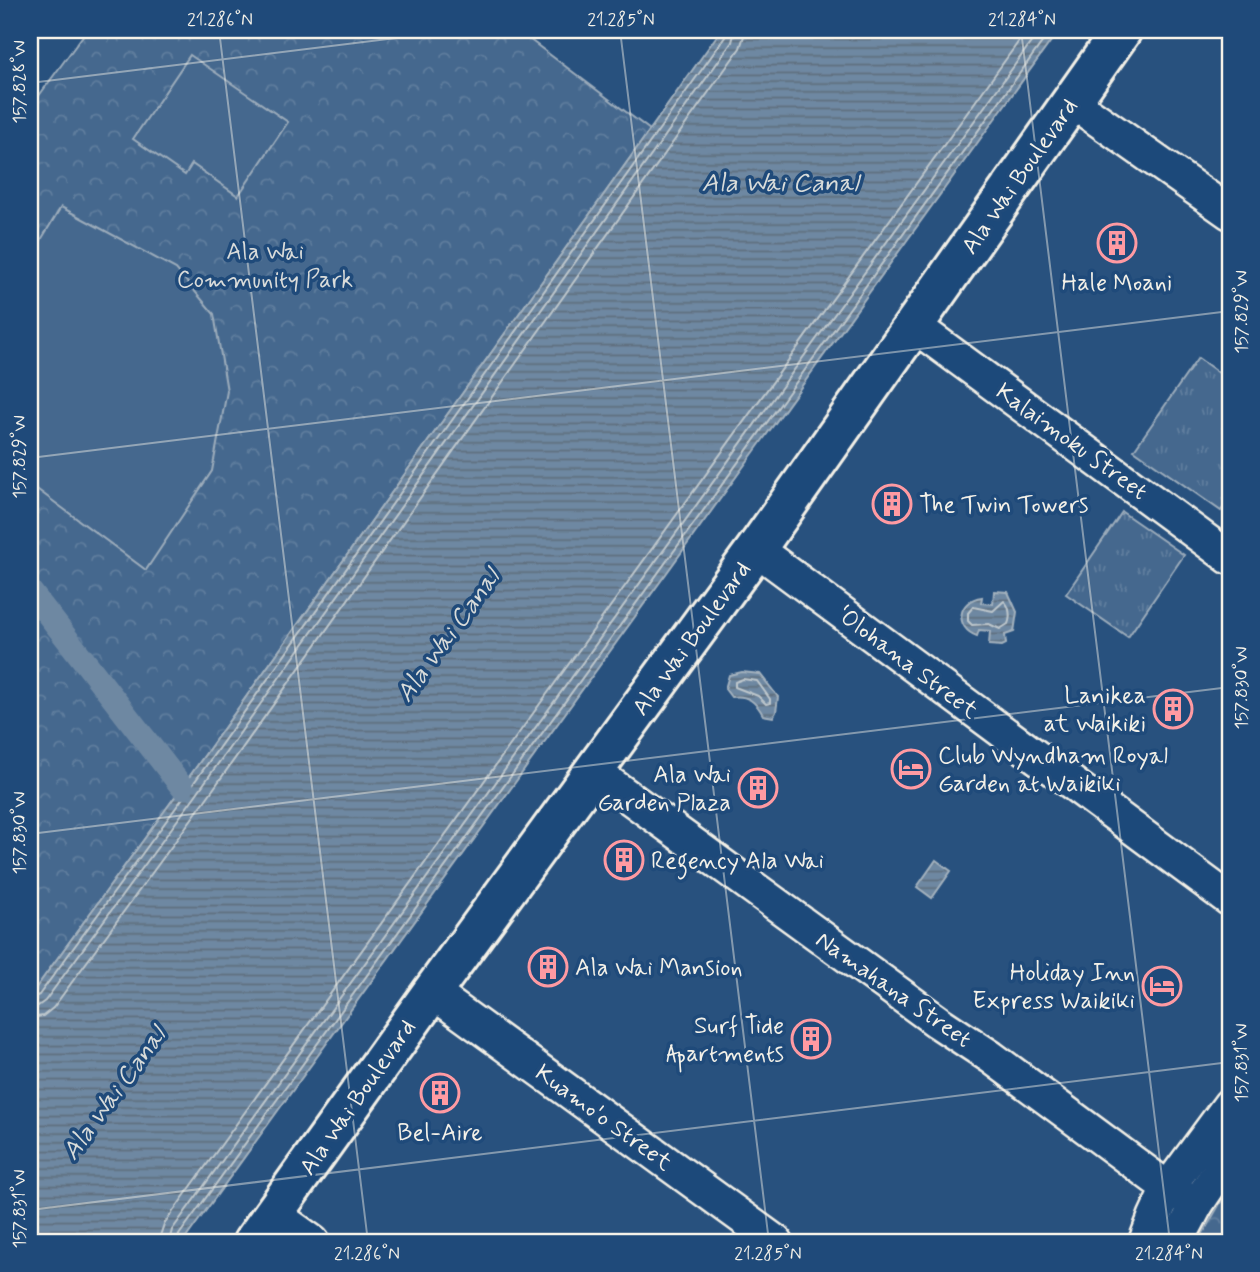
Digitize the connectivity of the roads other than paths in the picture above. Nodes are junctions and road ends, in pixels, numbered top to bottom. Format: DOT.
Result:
graph roads {
  1 [pos="1122,30"];
  2 [pos="1071,101"];
  3 [pos="1230,213"];
  4 [pos="913,325"];
  5 [pos="756,549"];
  6 [pos="1230,558"];
  7 [pos="593,771"];
  8 [pos="1230,900"];
  9 [pos="432,992"];
  10 [pos="1230,1104"];
  11 [pos="1230,1155"];
  12 [pos="1168,1188"];
  13 [pos="1197,1204"];
  14 [pos="264,1228"];
  15 [pos="313,1242"];
  16 [pos="776,1242"];
  17 [pos="1145,1242"];
  18 [pos="1177,1242"];
  1 -- 2 [label="main road, Ala Wai Boulevard"];
  2 -- 3 [label="street"];
  2 -- 4 [label="main road, Ala Wai Boulevard"];
  4 -- 5 [label="main road, Ala Wai Boulevard"];
  4 -- 6 [label="street, Kalaimoku Street"];
  5 -- 7 [label="main road, Ala Wai Boulevard"];
  5 -- 8 [label="street, ʻOlohana Street"];
  7 -- 9 [label="main road, Ala Wai Boulevard"];
  7 -- 12 [label="street, Namahana Street"];
  9 -- 14 [label="main road, Ala Wai Boulevard"];
  9 -- 16 [label="street, Kuamo'o Street"];
  10 -- 12 [label="street"];
  11 -- 13 [label="street"];
  12 -- 13 [label="street, Namahana Street"];
  12 -- 17 [label="street"];
  13 -- 18 [label="street"];
  14 -- 15 [label="street"];
}
